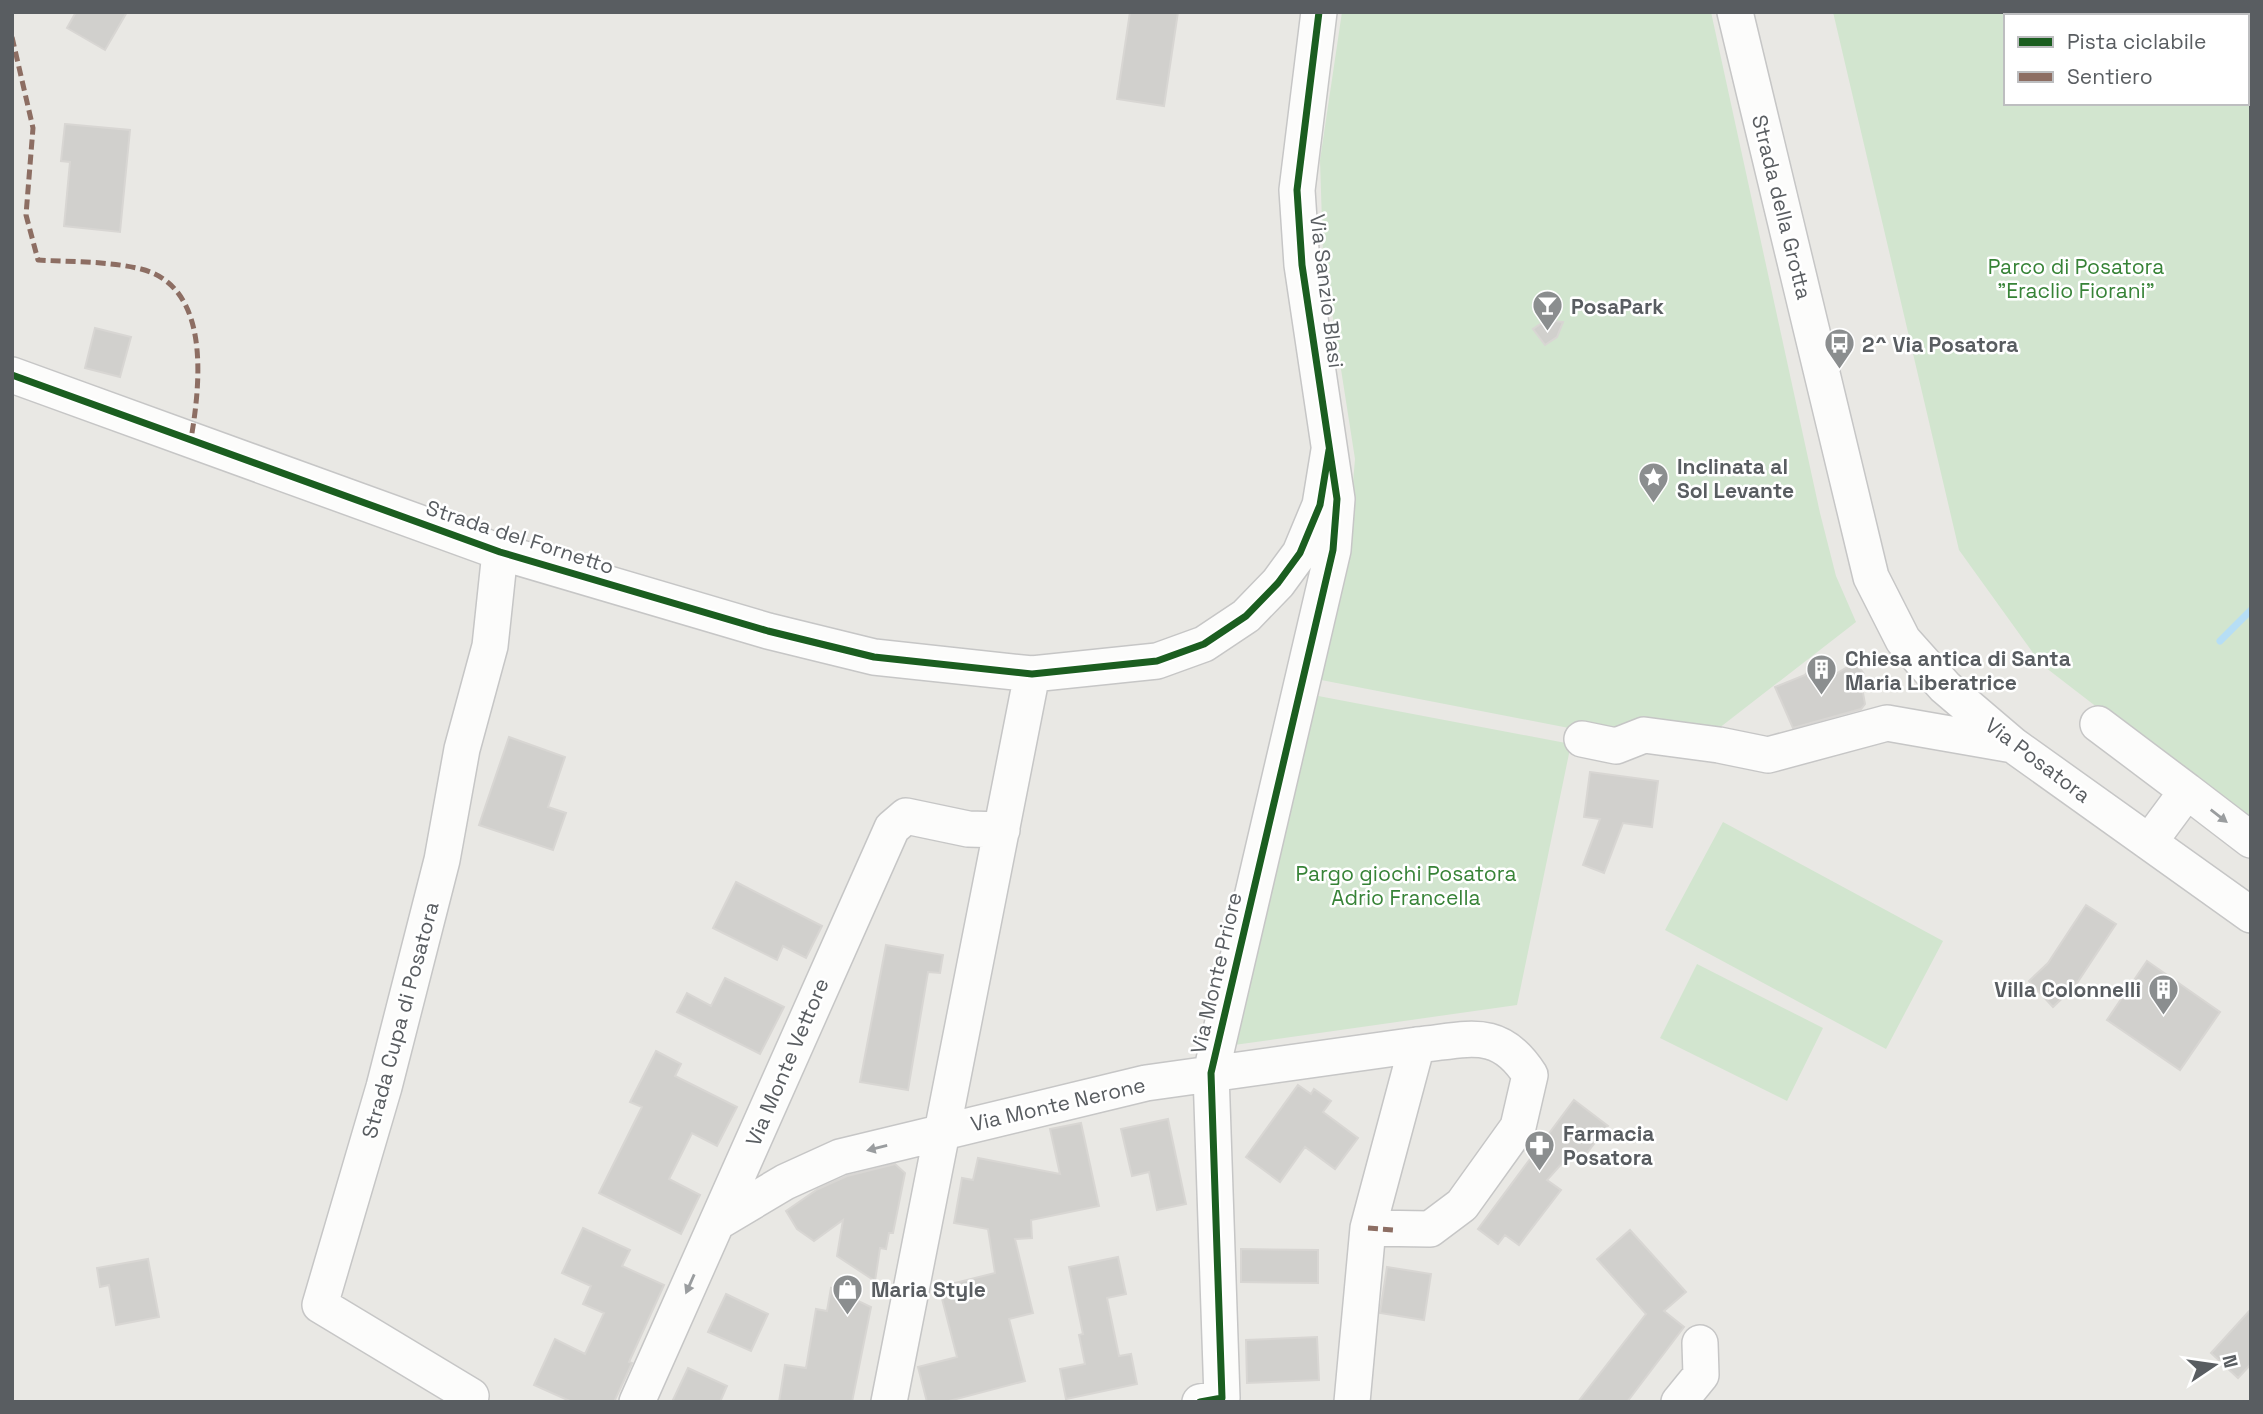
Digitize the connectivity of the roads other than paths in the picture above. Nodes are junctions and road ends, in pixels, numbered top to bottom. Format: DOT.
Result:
graph roads {
  1 [pos="1319,12"];
  2 [pos="1735,12"];
  3 [pos="12,375"];
  4 [pos="1829,401"];
  5 [pos="1329,450"];
  6 [pos="500,552"];
  7 [pos="1032,674"];
  8 [pos="1296,707"];
  9 [pos="2098,724"];
  10 [pos="1582,739"];
  11 [pos="2013,745"];
  12 [pos="2187,791"];
  13 [pos="1002,830"];
  14 [pos="2251,840"];
  15 [pos="2150,841"];
  16 [pos="2251,915"];
  17 [pos="1417,1045"];
  18 [pos="1211,1073"];
  19 [pos="943,1132"];
  20 [pos="718,1222"];
  21 [pos="1381,1229"];
  22 [pos="1700,1343"];
  23 [pos="1222,1400"];
  24 [pos="468,1402"];
  25 [pos="637,1402"];
  26 [pos="889,1402"];
  27 [pos="1352,1402"];
  28 [pos="1679,1402"];
  1 -- 5 [label="street, Via Sanzio Blasi"];
  2 -- 4 [label="street, Strada della Grotta"];
  3 -- 6 [label="street, Strada del Fornetto"];
  4 -- 11 [label="street, Via Posatora"];
  5 -- 7 [label="street, Via Sanzio Blasi"];
  5 -- 8 [label="street, Via Sanzio Blasi"];
  6 -- 7 [label="street, Strada del Fornetto"];
  6 -- 24 [label="street, Strada Cupa di Posatora"];
  7 -- 13 [label="street"];
  8 -- 18 [label="street, Via Monte Priore"];
  9 -- 12 [label="street"];
  10 -- 11 [label="street"];
  11 -- 15 [label="street, Via Posatora"];
  12 -- 14 [label="street, one-way"];
  12 -- 15 [label="street"];
  13 -- 19 [label="street"];
  13 -- 20 [label="street, Via Monte Vettore"];
  15 -- 16 [label="street, Via Posatora"];
  17 -- 18 [label="street, Via Monte Nerone"];
  17 -- 21 [label="street"];
  17 -- 21 [label="street, Via Monte Nerone"];
  18 -- 19 [label="street, Via Monte Nerone"];
  18 -- 23 [label="street, Via Monte Priore"];
  19 -- 20 [label="street, Via Monte Nerone, one-way"];
  19 -- 26 [label="street"];
  20 -- 25 [label="street, Via Monte Vettore, one-way"];
  21 -- 27 [label="street"];
  22 -- 28 [label="street"];
}
